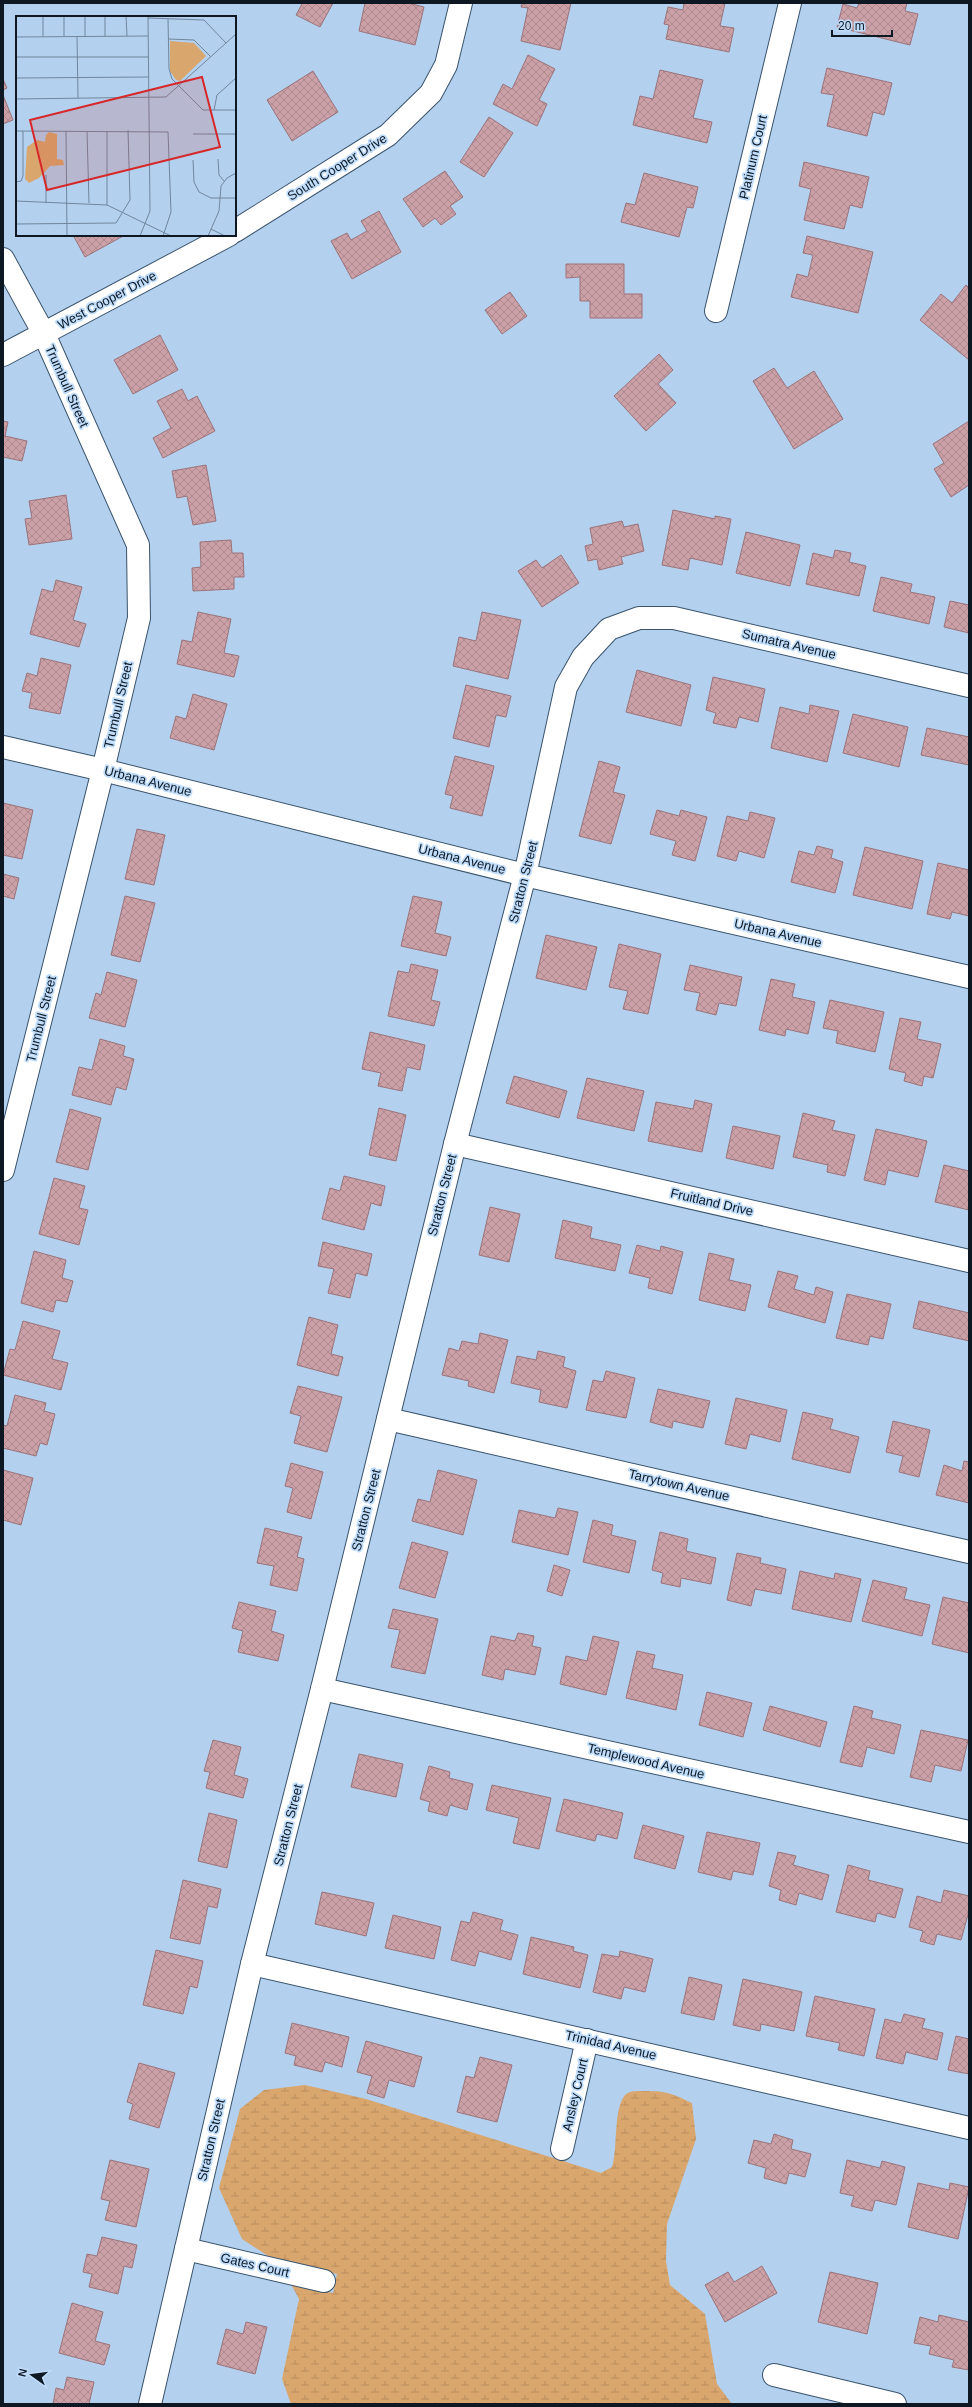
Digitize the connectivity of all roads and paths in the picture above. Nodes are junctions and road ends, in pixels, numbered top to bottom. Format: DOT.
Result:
graph roads {
  1 [pos="461,3"];
  2 [pos="790,3"];
  3 [pos="236,230"];
  4 [pos="220,240"];
  5 [pos="3,259"];
  6 [pos="716,312"];
  7 [pos="44,334"];
  8 [pos="3,355"];
  9 [pos="609,629"];
  10 [pos="969,686"];
  11 [pos="3,747"];
  12 [pos="103,770"];
  13 [pos="525,875"];
  14 [pos="969,977"];
  15 [pos="455,1144"];
  16 [pos="3,1170"];
  17 [pos="969,1261"];
  18 [pos="388,1418"];
  19 [pos="969,1552"];
  20 [pos="322,1689"];
  21 [pos="969,1832"];
  22 [pos="252,1964"];
  23 [pos="587,2040"];
  24 [pos="969,2128"];
  25 [pos="562,2149"];
  26 [pos="186,2248"];
  27 [pos="324,2281"];
  28 [pos="774,2375"];
  29 [pos="150,2404"];
  30 [pos="895,2404"];
  1 -- 3 [label="street, South Cooper Drive"];
  2 -- 6 [label="street, Platinum Court"];
  4 -- 7 [label="street, West Cooper Drive"];
  5 -- 7 [label="street, Trumbull Street"];
  7 -- 8 [label="street, West Cooper Drive"];
  7 -- 12 [label="street, Trumbull Street"];
  9 -- 10 [label="street, Sumatra Avenue"];
  9 -- 13 [label="street, Stratton Street"];
  11 -- 12 [label="street, Urbana Avenue"];
  12 -- 13 [label="street, Urbana Avenue"];
  12 -- 16 [label="street, Trumbull Street"];
  13 -- 14 [label="street, Urbana Avenue"];
  13 -- 15 [label="street, Stratton Street"];
  15 -- 17 [label="street, Fruitland Drive"];
  15 -- 18 [label="street, Stratton Street"];
  18 -- 19 [label="street, Tarrytown Avenue"];
  18 -- 20 [label="street, Stratton Street"];
  20 -- 21 [label="street, Templewood Avenue"];
  20 -- 22 [label="street, Stratton Street"];
  22 -- 23 [label="street, Trinidad Avenue"];
  22 -- 26 [label="street, Stratton Street"];
  23 -- 24 [label="street, Trinidad Avenue"];
  23 -- 25 [label="street, Ansley Court"];
  26 -- 27 [label="street, Gates Court"];
  26 -- 29 [label="street, Stratton Street"];
  28 -- 30 [label="street"];
}
